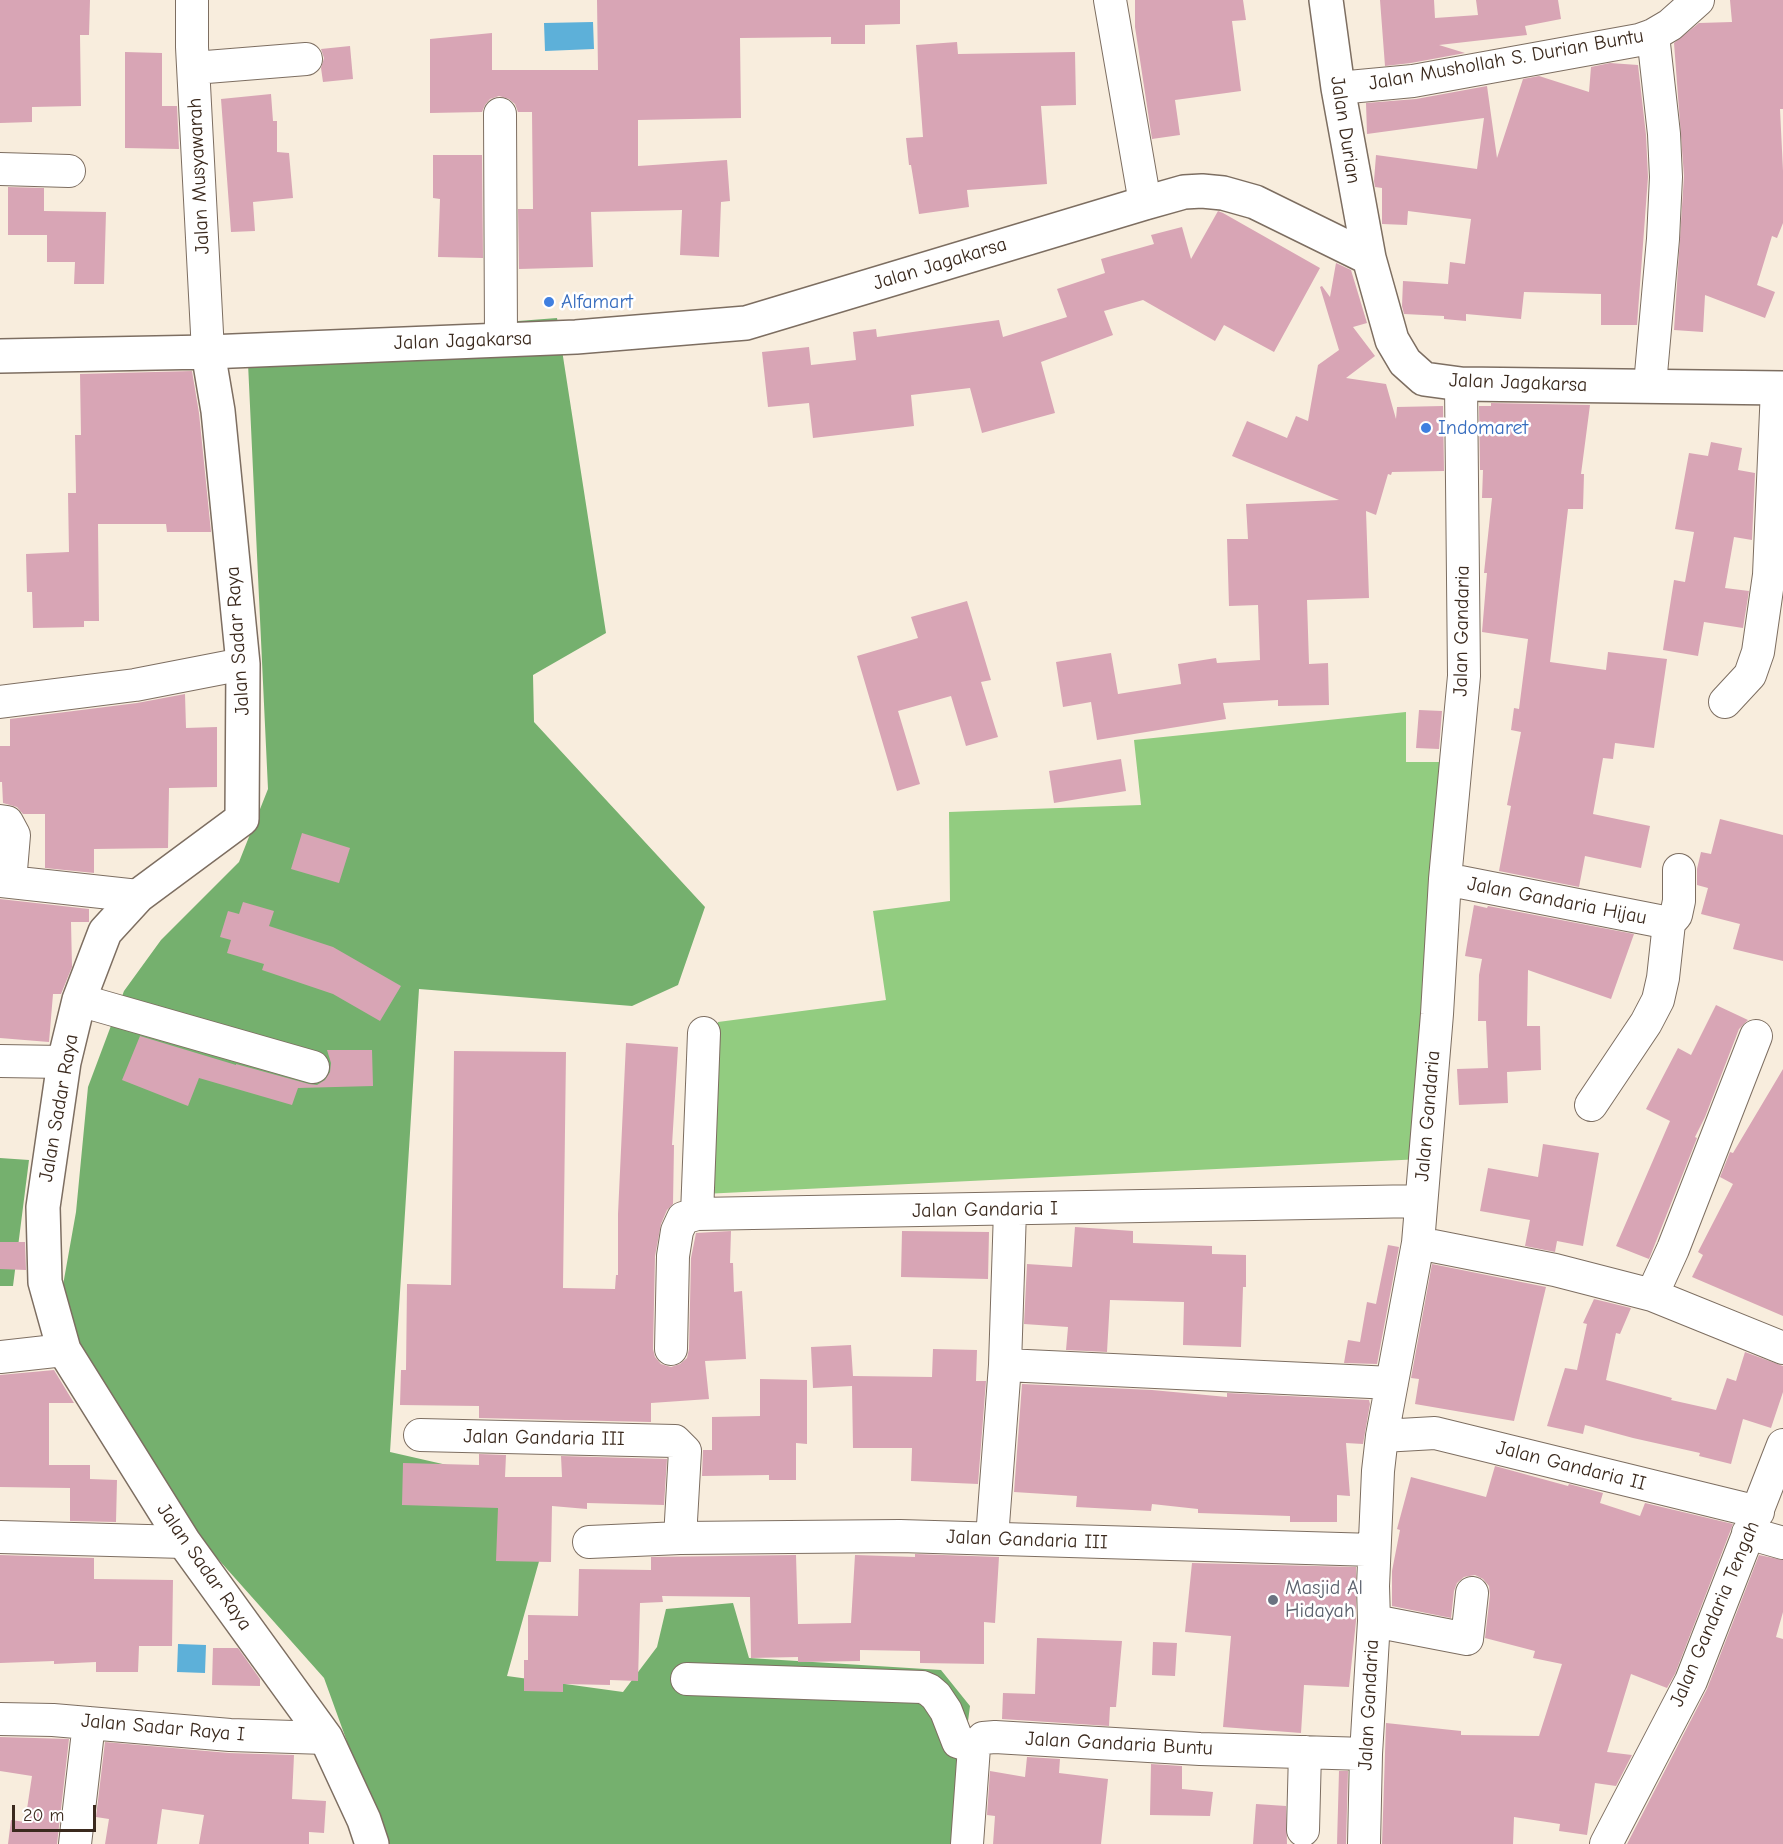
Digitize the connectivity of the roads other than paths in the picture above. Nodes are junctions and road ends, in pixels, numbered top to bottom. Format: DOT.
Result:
graph roads {
  1 [pos="192,0"];
  2 [pos="1110,0"];
  3 [pos="1326,0"];
  4 [pos="1698,0"];
  5 [pos="1653,35"];
  6 [pos="306,59"];
  7 [pos="194,68"];
  8 [pos="1338,88"];
  9 [pos="500,114"];
  10 [pos="0,169"];
  11 [pos="69,171"];
  12 [pos="1145,203"];
  13 [pos="1369,258"];
  14 [pos="501,339"];
  15 [pos="208,352"];
  16 [pos="0,356"];
  17 [pos="1461,384"];
  18 [pos="1650,386"];
  19 [pos="1780,388"];
  20 [pos="243,664"];
  21 [pos="0,702"];
  22 [pos="1725,702"];
  23 [pos="0,821"];
  24 [pos="1679,870"];
  25 [pos="1445,879"];
  26 [pos="5,881"];
  27 [pos="128,895"];
  28 [pos="1669,923"];
  29 [pos="91,931"];
  30 [pos="79,1000"];
  31 [pos="704,1033"];
  32 [pos="1756,1036"];
  33 [pos="0,1062"];
  34 [pos="64,1062"];
  35 [pos="313,1067"];
  36 [pos="1591,1105"];
  37 [pos="1421,1201"];
  38 [pos="1010,1210"];
  39 [pos="697,1214"];
  40 [pos="1418,1243"];
  41 [pos="1652,1295"];
  42 [pos="1783,1348"];
  43 [pos="671,1349"];
  44 [pos="64,1350"];
  45 [pos="0,1357"];
  46 [pos="1005,1365"];
  47 [pos="1392,1383"];
  48 [pos="420,1435"];
  49 [pos="1382,1436"];
  50 [pos="1783,1445"];
  51 [pos="1753,1523"];
  52 [pos="0,1537"];
  53 [pos="680,1538"];
  54 [pos="992,1538"];
  55 [pos="184,1542"];
  56 [pos="590,1542"];
  57 [pos="1783,1543"];
  58 [pos="1374,1550"];
  59 [pos="1472,1593"];
  60 [pos="1374,1621"];
  61 [pos="687,1679"];
  62 [pos="0,1719"];
  63 [pos="89,1723"];
  64 [pos="326,1738"];
  65 [pos="974,1747"];
  66 [pos="1305,1752"];
  67 [pos="1366,1754"];
  68 [pos="1303,1830"];
  69 [pos="75,1844"];
  70 [pos="372,1844"];
  71 [pos="967,1844"];
  72 [pos="1364,1844"];
  73 [pos="1606,1844"];
  1 -- 7 [label="street, Jalan Musyawarah"];
  2 -- 12 [label="street"];
  3 -- 8 [label="main road, Jalan Durian"];
  4 -- 5 [label="street, Jalan Mushollah S. Durian Buntu"];
  5 -- 8 [label="street, Jalan Mushollah S. Durian Buntu"];
  5 -- 18 [label="street"];
  6 -- 7 [label="street"];
  7 -- 15 [label="street, Jalan Musyawarah"];
  8 -- 13 [label="main road, Jalan Durian"];
  9 -- 14 [label="street"];
  10 -- 11 [label="street"];
  12 -- 13 [label="main road, Jalan Jagakarsa"];
  12 -- 14 [label="main road, Jalan Jagakarsa"];
  13 -- 17 [label="main road, Jalan Jagakarsa"];
  14 -- 15 [label="main road, Jalan Jagakarsa"];
  15 -- 16 [label="main road, Jalan Jagakarsa"];
  15 -- 20 [label="main road, Jalan Sadar Raya"];
  17 -- 18 [label="main road, Jalan Jagakarsa"];
  17 -- 25 [label="street, Jalan Gandaria"];
  18 -- 19 [label="main road, Jalan Jagakarsa"];
  19 -- 22 [label="street"];
  20 -- 21 [label="street"];
  20 -- 27 [label="main road, Jalan Sadar Raya"];
  23 -- 26 [label="street"];
  24 -- 28 [label="street, Jalan Gandaria Hijau"];
  25 -- 28 [label="street, Jalan Gandaria Hijau"];
  25 -- 37 [label="street, Jalan Gandaria"];
  26 -- 27 [label="street"];
  27 -- 29 [label="street"];
  27 -- 30 [label="main road, Jalan Sadar Raya"];
  28 -- 36 [label="street, Jalan Gandaria Hijau"];
  30 -- 34 [label="main road, Jalan Sadar Raya"];
  30 -- 35 [label="street"];
  31 -- 39 [label="street"];
  32 -- 41 [label="street"];
  33 -- 34 [label="street"];
  34 -- 44 [label="main road, Jalan Sadar Raya"];
  37 -- 38 [label="street, Jalan Gandaria I"];
  37 -- 40 [label="street, Jalan Gandaria"];
  38 -- 39 [label="street, Jalan Gandaria I"];
  38 -- 46 [label="street"];
  39 -- 43 [label="street"];
  40 -- 41 [label="street"];
  40 -- 47 [label="street, Jalan Gandaria"];
  41 -- 42 [label="street"];
  44 -- 45 [label="street"];
  44 -- 55 [label="main road, Jalan Sadar Raya"];
  46 -- 47 [label="street"];
  46 -- 54 [label="street"];
  47 -- 49 [label="street, Jalan Gandaria"];
  48 -- 53 [label="street, Jalan Gandaria III"];
  49 -- 51 [label="street, Jalan Gandaria II"];
  49 -- 58 [label="street, Jalan Gandaria"];
  50 -- 51 [label="street, Jalan Gandaria Tengah"];
  51 -- 57 [label="street, Jalan Gandaria II"];
  51 -- 73 [label="street, Jalan Gandaria Tengah"];
  52 -- 55 [label="street"];
  53 -- 54 [label="street, Jalan Gandaria III"];
  53 -- 56 [label="street, Jalan Gandaria III"];
  54 -- 58 [label="street, Jalan Gandaria III"];
  55 -- 64 [label="main road, Jalan Sadar Raya"];
  58 -- 60 [label="street, Jalan Gandaria"];
  59 -- 60 [label="street"];
  60 -- 67 [label="street, Jalan Gandaria"];
  61 -- 65 [label="street"];
  62 -- 63 [label="street, Jalan Sadar Raya I"];
  63 -- 64 [label="street, Jalan Sadar Raya I"];
  63 -- 69 [label="street"];
  64 -- 70 [label="main road, Jalan Sadar Raya"];
  65 -- 66 [label="street, Jalan Gandaria Buntu"];
  65 -- 71 [label="street"];
  66 -- 67 [label="street, Jalan Gandaria Buntu"];
  66 -- 68 [label="street"];
  67 -- 72 [label="street, Jalan Gandaria"];
}
